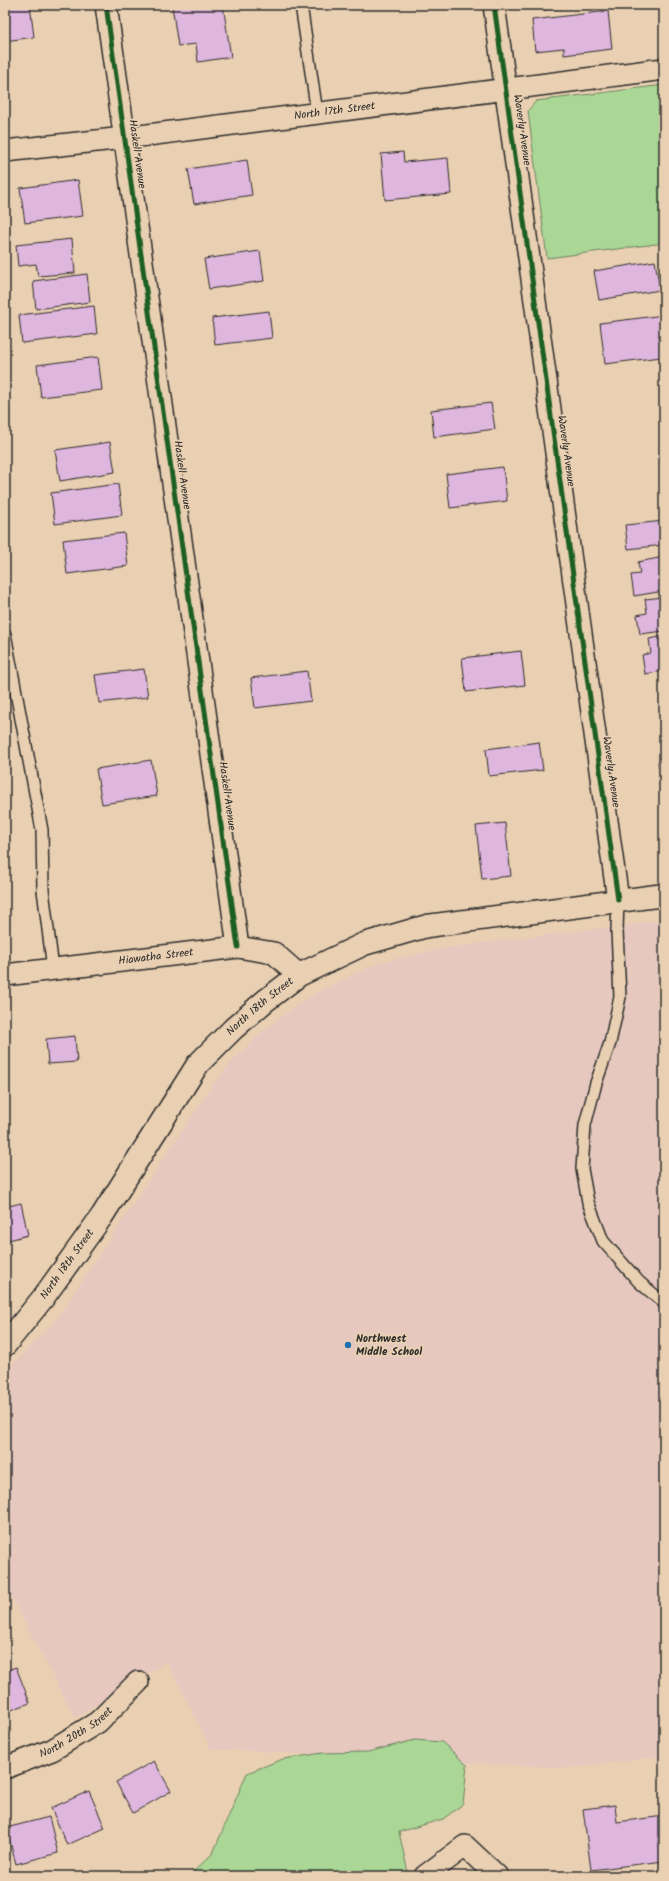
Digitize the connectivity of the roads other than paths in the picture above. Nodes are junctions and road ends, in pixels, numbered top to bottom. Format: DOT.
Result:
graph roads {
  1 [pos="106,5"];
  2 [pos="301,5"];
  3 [pos="494,5"];
  4 [pos="664,69"];
  5 [pos="506,89"];
  6 [pos="317,113"];
  7 [pos="124,138"];
  8 [pos="5,151"];
  9 [pos="5,634"];
  10 [pos="664,895"];
  11 [pos="618,900"];
  12 [pos="238,947"];
  13 [pos="53,969"];
  14 [pos="5,975"];
  15 [pos="299,975"];
  16 [pos="664,1304"];
  17 [pos="5,1345"];
  18 [pos="138,1682"];
  19 [pos="5,1768"];
  20 [pos="425,1876"];
  21 [pos="497,1876"];
  1 -- 7 [label="street, Haskell Avenue"];
  2 -- 6 [label="lane"];
  3 -- 5 [label="street, Waverly Avenue"];
  4 -- 5 [label="street, North 17th Street"];
  5 -- 6 [label="street, North 17th Street"];
  5 -- 11 [label="street, Waverly Avenue"];
  6 -- 7 [label="street, North 17th Street"];
  7 -- 8 [label="street, North 17th Street"];
  7 -- 12 [label="street, Haskell Avenue"];
  9 -- 13 [label="lane"];
  10 -- 11 [label="main road, North 18th Street"];
  11 -- 15 [label="main road, North 18th Street"];
  11 -- 16 [label="lane"];
  12 -- 13 [label="street, Hiawatha Street"];
  12 -- 15 [label="street, Hiawatha Street"];
  13 -- 14 [label="street, Hiawatha Street"];
  15 -- 17 [label="main road, North 18th Street"];
  18 -- 19 [label="street, North 20th Street"];
  20 -- 21 [label="street"];
}
